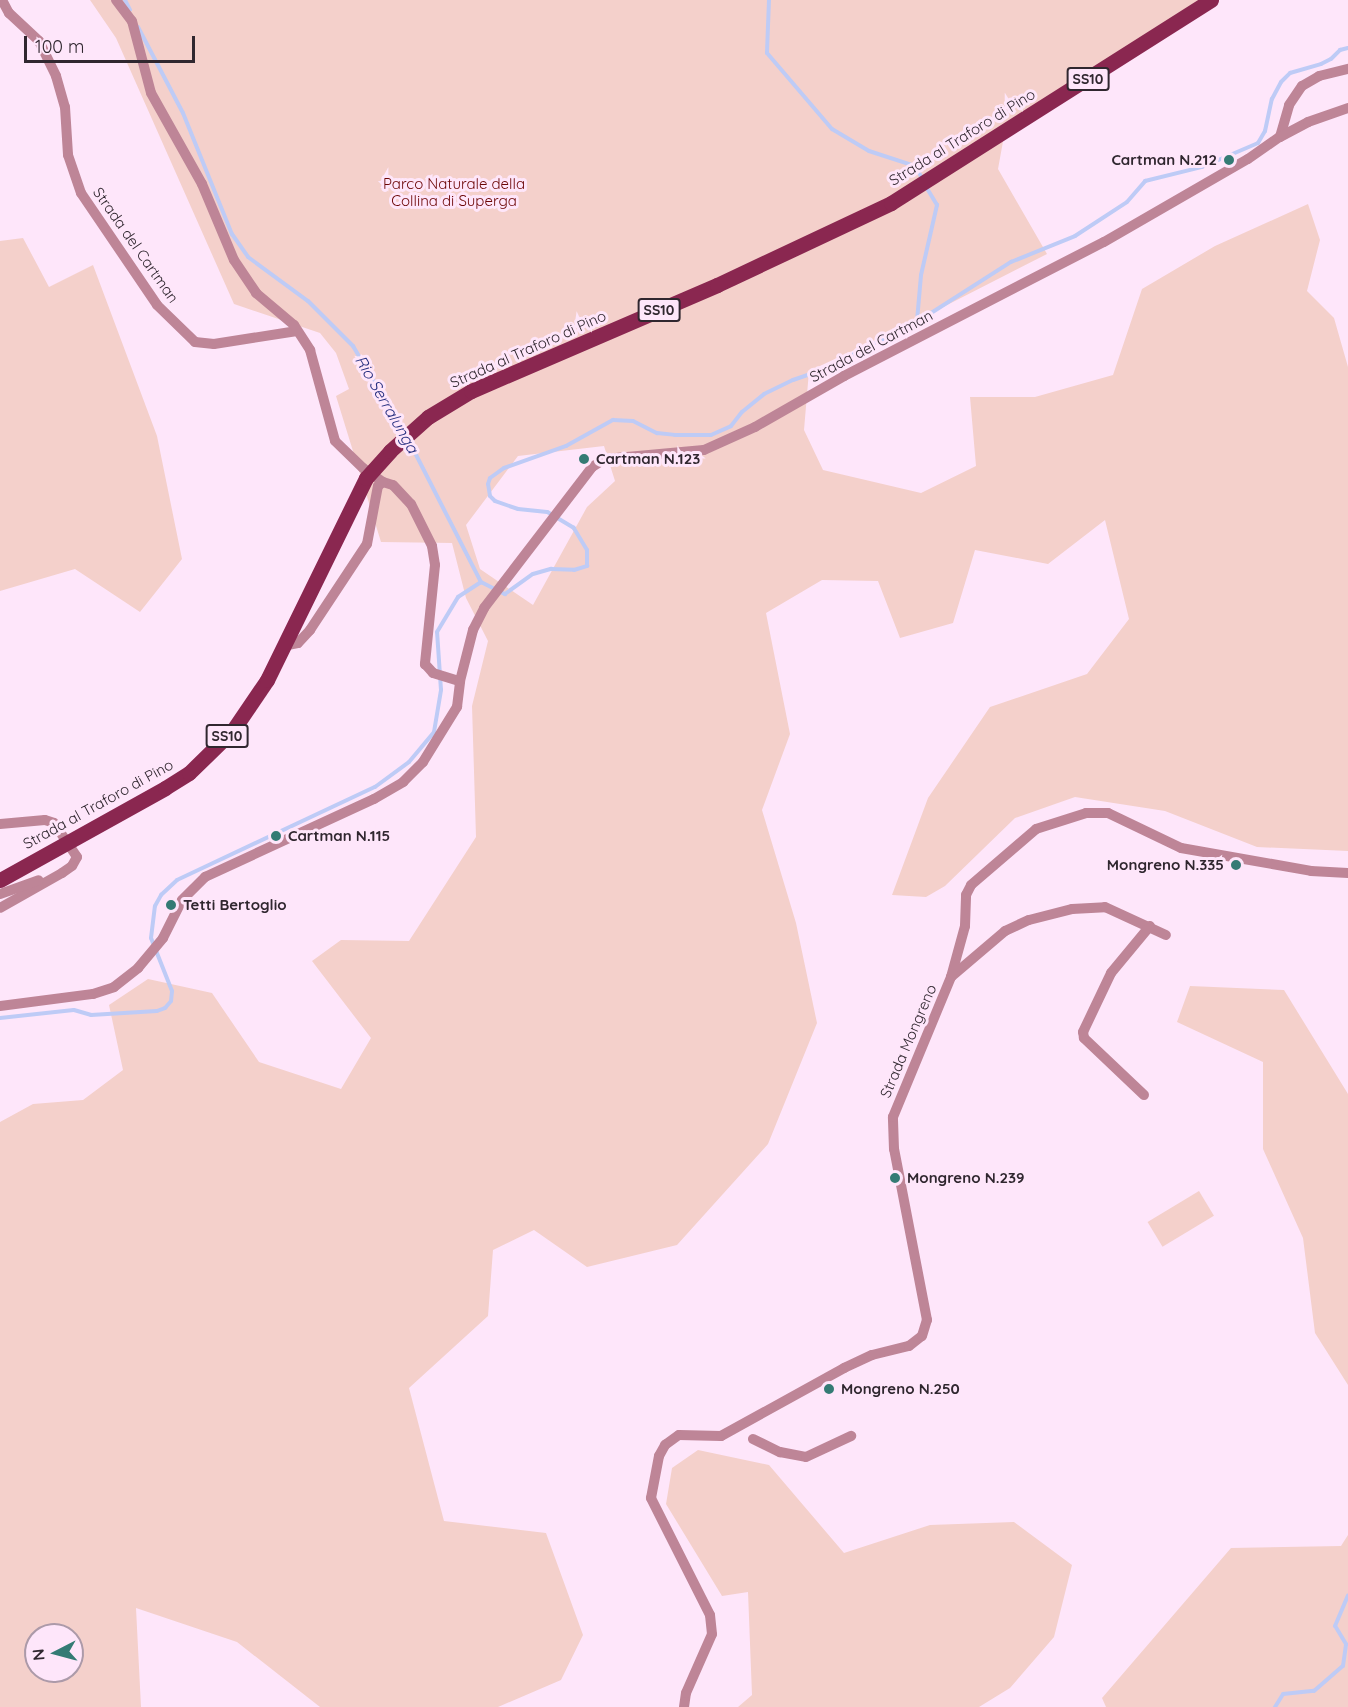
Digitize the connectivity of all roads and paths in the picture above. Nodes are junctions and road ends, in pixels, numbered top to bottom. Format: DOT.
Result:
graph roads {
  1 [pos="2,0"];
  2 [pos="116,0"];
  3 [pos="1211,0"];
  4 [pos="1348,69"];
  5 [pos="1348,108"];
  6 [pos="1280,137"];
  7 [pos="297,331"];
  8 [pos="383,482"];
  9 [pos="283,646"];
  10 [pos="460,681"];
  11 [pos="0,824"];
  12 [pos="62,873"];
  13 [pos="1348,873"];
  14 [pos="0,880"];
  15 [pos="0,894"];
  16 [pos="0,908"];
  17 [pos="1150,926"];
  18 [pos="1166,935"];
  19 [pos="951,977"];
  20 [pos="0,1006"];
  21 [pos="1144,1095"];
  22 [pos="732,1430"];
  23 [pos="851,1436"];
  24 [pos="684,1707"];
  1 -- 7 [label="street, Strada del Cartman"];
  2 -- 7 [label="street"];
  3 -- 9 [label="main road, Strada al Traforo di Pino / SS10"];
  4 -- 6 [label="street"];
  5 -- 6 [label="street, Strada del Cartman"];
  6 -- 10 [label="street, Strada del Cartman"];
  7 -- 8 [label="street"];
  8 -- 9 [label="street"];
  8 -- 10 [label="street"];
  9 -- 14 [label="main road, Strada al Traforo di Pino / SS10"];
  10 -- 20 [label="street, Strada del Cartman"];
  11 -- 12 [label="street"];
  12 -- 15 [label="street"];
  12 -- 16 [label="street"];
  13 -- 19 [label="street, Strada Mongreno"];
  17 -- 18 [label="street"];
  17 -- 19 [label="street"];
  17 -- 21 [label="street"];
  19 -- 22 [label="street, Strada Mongreno"];
  22 -- 23 [label="street"];
  22 -- 24 [label="street, Strada Mongreno"];
}
